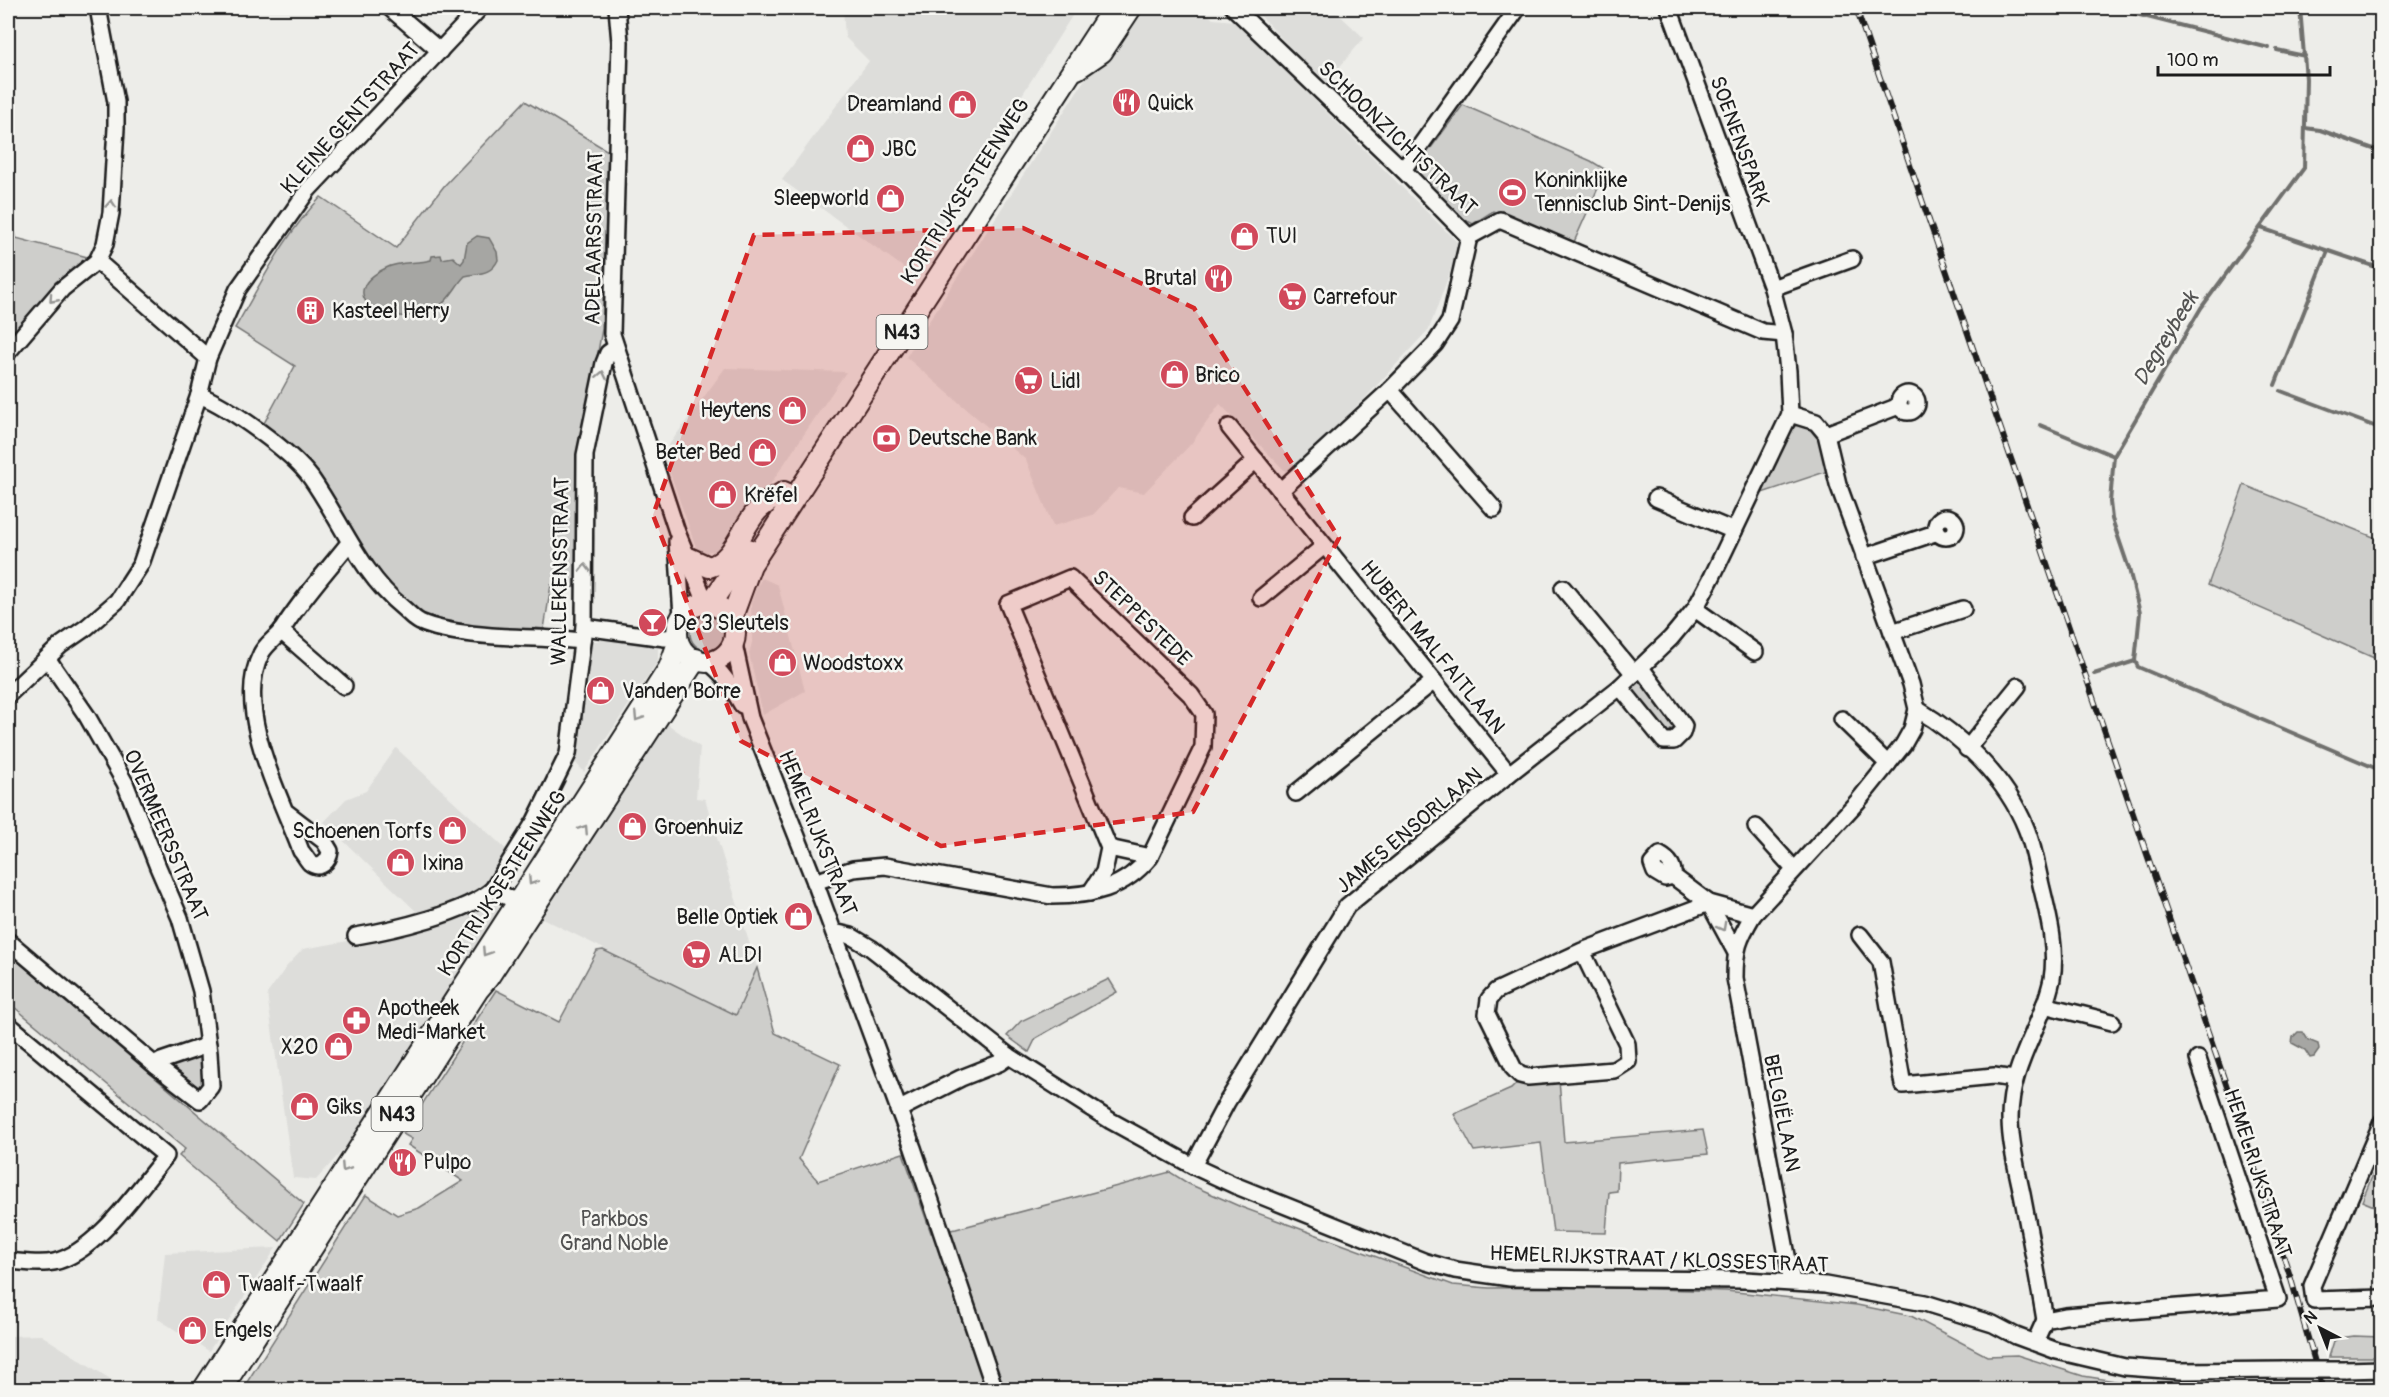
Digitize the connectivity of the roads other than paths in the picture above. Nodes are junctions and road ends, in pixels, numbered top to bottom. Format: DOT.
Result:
graph roads {
  1 [pos="98,8"];
  2 [pos="390,8"];
  3 [pos="480,8"];
  4 [pos="617,8"];
  5 [pos="1099,8"];
  6 [pos="1113,8"];
  7 [pos="1131,8"];
  8 [pos="1234,8"];
  9 [pos="1518,8"];
  10 [pos="1669,8"];
  11 [pos="440,51"];
  12 [pos="1069,74"];
  13 [pos="1403,170"];
  14 [pos="1469,237"];
  15 [pos="1852,258"];
  16 [pos="97,261"];
  17 [pos="1772,288"];
  18 [pos="1784,334"];
  19 [pos="615,348"];
  20 [pos="8,352"];
  21 [pos="208,358"];
  22 [pos="1390,390"];
  23 [pos="199,394"];
  24 [pos="1899,406"];
  25 [pos="1788,418"];
  26 [pos="1229,427"];
  27 [pos="1826,434"];
  28 [pos="1256,460"];
  29 [pos="1280,491"];
  30 [pos="784,492"];
  31 [pos="1656,498"];
  32 [pos="1494,509"];
  33 [pos="1191,518"];
  34 [pos="1734,531"];
  35 [pos="677,532"];
  36 [pos="1938,532"];
  37 [pos="350,543"];
  38 [pos="1324,546"];
  39 [pos="1864,557"];
  40 [pos="689,558"];
  41 [pos="1563,588"];
  42 [pos="1261,598"];
  43 [pos="708,603"];
  44 [pos="1695,609"];
  45 [pos="1963,609"];
  46 [pos="682,616"];
  47 [pos="732,618"];
  48 [pos="281,631"];
  49 [pos="1892,632"];
  50 [pos="583,634"];
  51 [pos="678,640"];
  52 [pos="734,644"];
  53 [pos="1755,652"];
  54 [pos="46,658"];
  55 [pos="702,661"];
  56 [pos="1638,671"];
  57 [pos="1434,681"];
  58 [pos="344,686"];
  59 [pos="2018,686"];
  60 [pos="1620,687"];
  61 [pos="8,695"];
  62 [pos="1917,709"];
  63 [pos="750,718"];
  64 [pos="1842,719"];
  65 [pos="1967,749"];
  66 [pos="1888,764"];
  67 [pos="1509,774"];
  68 [pos="1296,793"];
  69 [pos="286,812"];
  70 [pos="1756,827"];
  71 [pos="1109,848"];
  72 [pos="1150,857"];
  73 [pos="1794,869"];
  74 [pos="1673,876"];
  75 [pos="815,882"];
  76 [pos="494,889"];
  77 [pos="1090,893"];
  78 [pos="518,903"];
  79 [pos="1708,903"];
  80 [pos="1753,915"];
  81 [pos="834,932"];
  82 [pos="356,936"];
  83 [pos="1860,936"];
  84 [pos="8,941"];
  85 [pos="1582,951"];
  86 [pos="1735,951"];
  87 [pos="2044,1005"];
  88 [pos="2112,1022"];
  89 [pos="8,1024"];
  90 [pos="208,1045"];
  91 [pos="1009,1056"];
  92 [pos="2198,1059"];
  93 [pos="156,1066"];
  94 [pos="2014,1079"];
  95 [pos="898,1110"];
  96 [pos="2382,1122"];
  97 [pos="1193,1166"];
  98 [pos="8,1262"];
  99 [pos="1792,1282"];
  100 [pos="2382,1298"];
  101 [pos="2045,1320"];
  102 [pos="2034,1342"];
  103 [pos="2382,1369"];
  104 [pos="203,1389"];
  105 [pos="221,1389"];
  106 [pos="995,1389"];
  16 -- 1 [label="street, one-way"];
  2 -- 11 [label="street"];
  3 -- 11 [label="street, KLEINE GENTSTRAAT"];
  4 -- 19 [label="street, ADELAARSSTRAAT"];
  5 -- 30 [label="main road, KORTRIJKSESTEENWEG / N43"];
  6 -- 12 [label="main road, KORTRIJKSESTEENWEG / N43"];
  7 -- 12 [label="main road, N43"];
  8 -- 13 [label="street, SCHOONZICHTSTRAAT"];
  9 -- 13 [label="street"];
  10 -- 17 [label="street, SOENENSPARK"];
  11 -- 21 [label="street, KLEINE GENTSTRAAT"];
  12 -- 47 [label="main road, KORTRIJKSESTEENWEG / N43"];
  13 -- 14 [label="street, SCHOONZICHTSTRAAT"];
  14 -- 18 [label="street, SCHOONZICHTSTRAAT"];
  14 -- 22 [label="street"];
  15 -- 17 [label="street"];
  16 -- 20 [label="street, one-way"];
  16 -- 21 [label="street"];
  17 -- 18 [label="street, SOENENSPARK"];
  18 -- 25 [label="street"];
  19 -- 35 [label="street, ADELAARSSTRAAT"];
  50 -- 19 [label="street, WALLEKENSSTRAAT, one-way"];
  21 -- 23 [label="street, KLEINE GENTSTRAAT"];
  22 -- 29 [label="street"];
  22 -- 32 [label="street"];
  23 -- 37 [label="street"];
  23 -- 54 [label="street, KLEINE GENTSTRAAT"];
  24 -- 27 [label="street"];
  25 -- 27 [label="street"];
  25 -- 34 [label="street, JAMES ENSORLAAN"];
  26 -- 28 [label="street, HUBERT MALFAITLAAN"];
  27 -- 39 [label="street"];
  28 -- 29 [label="street, HUBERT MALFAITLAAN"];
  28 -- 33 [label="street"];
  29 -- 38 [label="street, HUBERT MALFAITLAAN"];
  30 -- 40 [label="main road, N43"];
  30 -- 43 [label="main road, KORTRIJKSESTEENWEG / N43"];
  31 -- 34 [label="street"];
  34 -- 44 [label="street, JAMES ENSORLAAN"];
  35 -- 40 [label="street, ADELAARSSTRAAT"];
  35 -- 46 [label="street, ADELAARSSTRAAT"];
  36 -- 39 [label="street"];
  37 -- 48 [label="street"];
  37 -- 50 [label="street"];
  38 -- 42 [label="street"];
  38 -- 57 [label="street, HUBERT MALFAITLAAN"];
  39 -- 49 [label="street"];
  40 -- 43 [label="street, ADELAARSSTRAAT"];
  41 -- 56 [label="street"];
  43 -- 46 [label="main road, N43"];
  43 -- 47 [label="main road"];
  44 -- 53 [label="street"];
  44 -- 56 [label="street, JAMES ENSORLAAN"];
  45 -- 49 [label="street"];
  46 -- 51 [label="main road, N43"];
  47 -- 52 [label="main road, N43"];
  48 -- 58 [label="street"];
  48 -- 69 [label="street"];
  49 -- 62 [label="street"];
  50 -- 51 [label="street"];
  50 -- 76 [label="street, WALLEKENSSTRAAT"];
  51 -- 55 [label="main road"];
  51 -- 78 [label="main road, KORTRIJKSESTEENWEG / N43, one-way"];
  52 -- 55 [label="main road, N43"];
  52 -- 63 [label="street, HEMELRIJKSTRAAT"];
  54 -- 61 [label="street, KLEINE GENTSTRAAT"];
  54 -- 90 [label="street, OVERMEERSSTRAAT"];
  55 -- 63 [label="street, HEMELRIJKSTRAAT"];
  105 -- 55 [label="main road, KORTRIJKSESTEENWEG / N43, one-way"];
  56 -- 60 [label="street, JAMES ENSORLAAN"];
  56 -- 60 [label="street"];
  57 -- 67 [label="street, HUBERT MALFAITLAAN"];
  57 -- 68 [label="street"];
  59 -- 65 [label="street"];
  60 -- 67 [label="street, JAMES ENSORLAAN"];
  62 -- 65 [label="street"];
  62 -- 66 [label="street, BELGIËLAAN"];
  63 -- 75 [label="street, HEMELRIJKSTRAAT"];
  64 -- 66 [label="street"];
  65 -- 87 [label="street"];
  66 -- 73 [label="street, BELGIËLAAN"];
  67 -- 97 [label="street, JAMES ENSORLAAN"];
  70 -- 73 [label="street"];
  71 -- 72 [label="street"];
  71 -- 72 [label="street, STEPPESTEDE"];
  71 -- 77 [label="street"];
  72 -- 77 [label="street, STEPPESTEDE"];
  73 -- 80 [label="street, BELGIËLAAN"];
  74 -- 79 [label="street, BELGIËLAAN"];
  75 -- 77 [label="street, STEPPESTEDE"];
  75 -- 81 [label="street, HEMELRIJKSTRAAT"];
  76 -- 78 [label="street"];
  76 -- 82 [label="street, WALLEKENSSTRAAT"];
  78 -- 104 [label="main road, KORTRIJKSESTEENWEG / N43, one-way"];
  79 -- 80 [label="street, BELGIËLAAN"];
  79 -- 85 [label="street"];
  79 -- 86 [label="street, BELGIËLAAN, one-way"];
  80 -- 86 [label="street, BELGIËLAAN"];
  81 -- 91 [label="street, HEMELRIJKSTRAAT"];
  81 -- 95 [label="street"];
  83 -- 94 [label="street"];
  84 -- 93 [label="street, OVERMEERSSTRAAT"];
  85 -- 85 [label="street"];
  86 -- 99 [label="street, BELGIËLAAN"];
  87 -- 88 [label="street"];
  87 -- 94 [label="street"];
  89 -- 98 [label="street"];
  90 -- 93 [label="street"];
  90 -- 93 [label="street, OVERMEERSSTRAAT"];
  91 -- 95 [label="street"];
  91 -- 97 [label="street, HEMELRIJKSTRAAT / KLOSSESTRAAT"];
  92 -- 101 [label="street, HEMELRIJKSTRAAT"];
  94 -- 101 [label="street"];
  95 -- 106 [label="street"];
  96 -- 100 [label="street"];
  97 -- 99 [label="street, HEMELRIJKSTRAAT / KLOSSESTRAAT"];
  99 -- 102 [label="street, HEMELRIJKSTRAAT / KLOSSESTRAAT"];
  101 -- 102 [label="street"];
  102 -- 103 [label="street, HEMELRIJKSTRAAT / KLOSSESTRAAT, bridge"];
}
